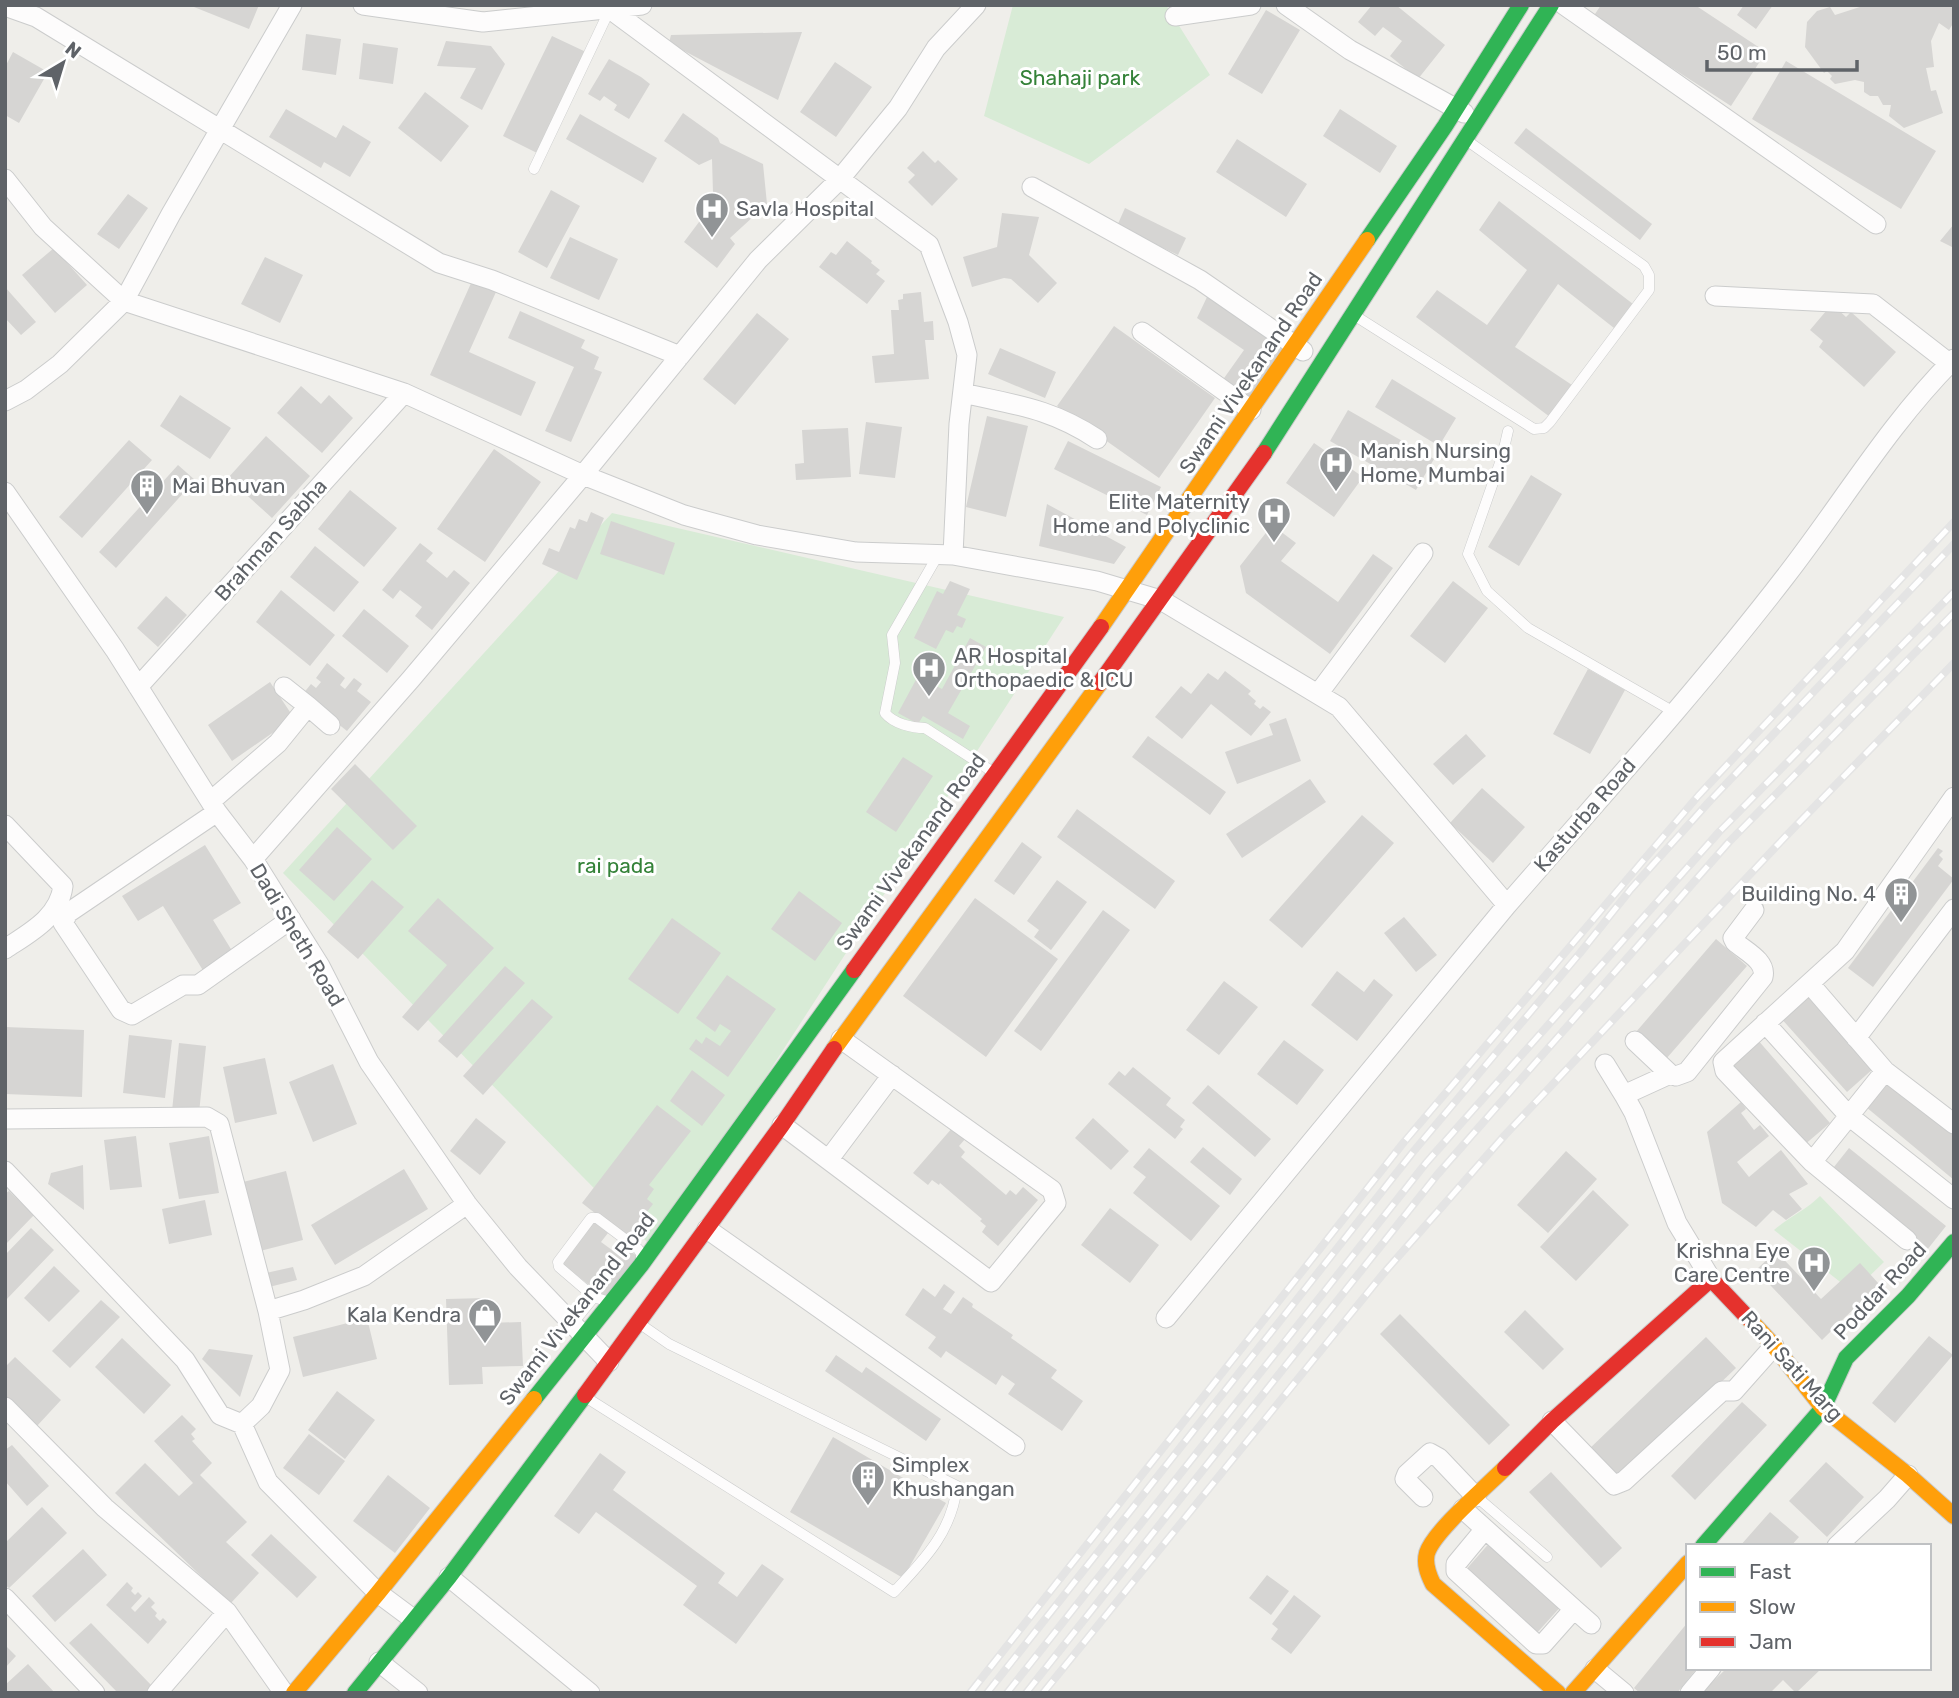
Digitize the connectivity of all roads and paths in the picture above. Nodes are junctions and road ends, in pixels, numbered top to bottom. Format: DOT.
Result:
graph roads {
  1 [pos="292,5"];
  2 [pos="363,5"];
  3 [pos="642,5"];
  4 [pos="976,5"];
  5 [pos="1251,5"];
  6 [pos="1286,5"];
  7 [pos="1521,5"];
  8 [pos="1551,5"];
  9 [pos="1564,5"];
  10 [pos="5,6"];
  11 [pos="611,7"];
  12 [pos="40,11"];
  13 [pos="1175,16"];
  14 [pos="1457,108"];
  15 [pos="1476,122"];
  16 [pos="1445,126"];
  17 [pos="219,130"];
  18 [pos="1465,140"];
  19 [pos="534,169"];
  20 [pos="5,179"];
  21 [pos="839,180"];
  22 [pos="1032,187"];
  23 [pos="1876,224"];
  24 [pos="1715,296"];
  25 [pos="124,300"];
  26 [pos="1340,307"];
  27 [pos="1142,332"];
  28 [pos="1296,347"];
  29 [pos="680,356"];
  30 [pos="1952,361"];
  31 [pos="1323,364"];
  32 [pos="404,393"];
  33 [pos="963,393"];
  34 [pos="5,401"];
  35 [pos="1251,410"];
  36 [pos="1508,431"];
  37 [pos="1097,439"];
  38 [pos="583,475"];
  39 [pos="5,492"];
  40 [pos="946,554"];
  41 [pos="1423,554"];
  42 [pos="1128,590"];
  43 [pos="1161,600"];
  44 [pos="138,687"];
  45 [pos="284,687"];
  46 [pos="1318,694"];
  47 [pos="308,706"];
  48 [pos="1674,712"];
  49 [pos="330,725"];
  50 [pos="994,773"];
  51 [pos="214,807"];
  52 [pos="1951,807"];
  53 [pos="5,825"];
  54 [pos="253,859"];
  55 [pos="1507,905"];
  56 [pos="1954,909"];
  57 [pos="1754,910"];
  58 [pos="291,919"];
  59 [pos="5,949"];
  60 [pos="1810,984"];
  61 [pos="1765,1023"];
  62 [pos="1856,1038"];
  63 [pos="841,1039"];
  64 [pos="1635,1041"];
  65 [pos="1605,1064"];
  66 [pos="1885,1072"];
  67 [pos="1670,1074"];
  68 [pos="892,1075"];
  69 [pos="1625,1095"];
  70 [pos="1849,1116"];
  71 [pos="5,1118"];
  72 [pos="782,1125"];
  73 [pos="1954,1125"];
  74 [pos="829,1159"];
  75 [pos="1812,1162"];
  76 [pos="5,1171"];
  77 [pos="1954,1199"];
  78 [pos="467,1204"];
  79 [pos="707,1229"];
  80 [pos="1907,1240"];
  81 [pos="1954,1242"];
  82 [pos="639,1264"];
  83 [pos="1711,1279"];
  84 [pos="594,1297"];
  85 [pos="268,1311"];
  86 [pos="1166,1318"];
  87 [pos="639,1323"];
  88 [pos="578,1331"];
  89 [pos="1774,1346"];
  90 [pos="609,1362"];
  91 [pos="584,1396"];
  92 [pos="5,1407"];
  93 [pos="1823,1408"];
  94 [pos="1552,1420"];
  95 [pos="242,1424"];
  96 [pos="1015,1446"];
  97 [pos="1908,1475"];
  98 [pos="1423,1497"];
  99 [pos="1470,1503"];
  100 [pos="1954,1516"];
  101 [pos="1485,1528"];
  102 [pos="1705,1544"];
  103 [pos="1839,1544"];
  104 [pos="1547,1556"];
  105 [pos="1684,1575"];
  106 [pos="449,1577"];
  107 [pos="378,1593"];
  108 [pos="5,1598"];
  109 [pos="1574,1609"];
  110 [pos="227,1612"];
  111 [pos="413,1619"];
  112 [pos="1591,1624"];
  113 [pos="379,1662"];
  114 [pos="1595,1670"];
  115 [pos="1709,1670"];
  116 [pos="94,1693"];
  117 [pos="157,1693"];
  118 [pos="284,1693"];
  119 [pos="294,1693"];
  120 [pos="355,1693"];
  121 [pos="418,1693"];
  122 [pos="590,1693"];
  123 [pos="1558,1693"];
  124 [pos="1573,1693"];
  125 [pos="1624,1693"];
  126 [pos="1690,1693"];
  1 -- 17 [label="street"];
  2 -- 11 [label="street"];
  3 -- 11 [label="street"];
  4 -- 21 [label="street"];
  5 -- 13 [label="street"];
  6 -- 14 [label="street"];
  7 -- 14 [label="main road, Swami Vivekanand Road"];
  8 -- 15 [label="main road, Swami Vivekanand Road"];
  9 -- 23 [label="street"];
  10 -- 12 [label="street"];
  11 -- 19 [label="lane"];
  11 -- 21 [label="street"];
  12 -- 17 [label="street"];
  14 -- 15 [label="street"];
  14 -- 16 [label="main road, Swami Vivekanand Road"];
  15 -- 18 [label="main road, Swami Vivekanand Road"];
  16 -- 18 [label="lane"];
  16 -- 26 [label="main road, Swami Vivekanand Road"];
  17 -- 25 [label="street"];
  17 -- 29 [label="street"];
  18 -- 26 [label="main road, Swami Vivekanand Road"];
  18 -- 26 [label="lane"];
  20 -- 25 [label="street"];
  21 -- 29 [label="street"];
  21 -- 33 [label="street"];
  22 -- 28 [label="street"];
  24 -- 30 [label="street"];
  25 -- 32 [label="street"];
  25 -- 34 [label="street"];
  26 -- 28 [label="main road, Swami Vivekanand Road"];
  26 -- 31 [label="main road, Swami Vivekanand Road"];
  27 -- 35 [label="street"];
  28 -- 31 [label="street"];
  28 -- 35 [label="main road, Swami Vivekanand Road"];
  29 -- 38 [label="street"];
  30 -- 48 [label="street, Kasturba Road"];
  31 -- 43 [label="main road, Swami Vivekanand Road"];
  32 -- 38 [label="street"];
  32 -- 44 [label="street, Brahman Sabha"];
  33 -- 37 [label="street"];
  33 -- 40 [label="street"];
  35 -- 42 [label="main road, Swami Vivekanand Road"];
  36 -- 48 [label="lane"];
  38 -- 40 [label="street"];
  38 -- 54 [label="street"];
  39 -- 44 [label="street, Dadi Sheth Road"];
  40 -- 42 [label="street"];
  40 -- 50 [label="lane"];
  41 -- 46 [label="street"];
  42 -- 43 [label="street"];
  42 -- 50 [label="main road, Swami Vivekanand Road"];
  43 -- 46 [label="street"];
  43 -- 63 [label="main road, Swami Vivekanand Road"];
  44 -- 51 [label="street, Dadi Sheth Road"];
  45 -- 47 [label="street"];
  46 -- 55 [label="street"];
  47 -- 49 [label="street"];
  47 -- 51 [label="street"];
  48 -- 55 [label="street, Kasturba Road"];
  50 -- 82 [label="main road, Swami Vivekanand Road"];
  51 -- 54 [label="street, Dadi Sheth Road"];
  51 -- 58 [label="street"];
  52 -- 60 [label="street"];
  53 -- 59 [label="street"];
  54 -- 58 [label="street, Dadi Sheth Road"];
  55 -- 86 [label="street, Kasturba Road"];
  56 -- 62 [label="street"];
  57 -- 67 [label="street"];
  58 -- 78 [label="street, Dadi Sheth Road"];
  60 -- 61 [label="street"];
  60 -- 62 [label="street"];
  61 -- 70 [label="street"];
  61 -- 75 [label="street"];
  62 -- 66 [label="street"];
  63 -- 68 [label="street"];
  63 -- 72 [label="main road, Swami Vivekanand Road"];
  64 -- 67 [label="street"];
  65 -- 69 [label="street, Rani Sati Marg"];
  66 -- 70 [label="street"];
  66 -- 73 [label="street"];
  67 -- 69 [label="street"];
  68 -- 74 [label="street"];
  68 -- 74 [label="street"];
  69 -- 83 [label="street, Rani Sati Marg"];
  70 -- 75 [label="street"];
  70 -- 77 [label="street"];
  71 -- 85 [label="street"];
  72 -- 74 [label="street"];
  72 -- 79 [label="main road, Swami Vivekanand Road"];
  75 -- 80 [label="street"];
  76 -- 95 [label="street"];
  78 -- 85 [label="street"];
  78 -- 88 [label="street, Dadi Sheth Road"];
  79 -- 87 [label="main road, Swami Vivekanand Road"];
  79 -- 96 [label="street"];
  81 -- 93 [label="main road, Poddar Road"];
  82 -- 84 [label="lane"];
  82 -- 84 [label="lane"];
  82 -- 88 [label="main road, Swami Vivekanand Road"];
  83 -- 89 [label="main road, Rani Sati Marg"];
  83 -- 94 [label="main road"];
  84 -- 88 [label="lane"];
  85 -- 95 [label="street"];
  87 -- 90 [label="main road, Swami Vivekanand Road"];
  87 -- 91 [label="lane"];
  88 -- 90 [label="street, Dadi Sheth Road"];
  88 -- 107 [label="main road, Swami Vivekanand Road"];
  89 -- 93 [label="main road, Rani Sati Marg"];
  89 -- 94 [label="street"];
  90 -- 91 [label="main road, Swami Vivekanand Road"];
  91 -- 106 [label="main road, Swami Vivekanand Road"];
  92 -- 110 [label="street"];
  93 -- 97 [label="main road, Rani Sati Marg"];
  93 -- 102 [label="main road, Poddar Road"];
  94 -- 99 [label="main road"];
  95 -- 107 [label="street"];
  97 -- 100 [label="main road, Rani Sati Marg"];
  97 -- 103 [label="street"];
  98 -- 99 [label="street"];
  99 -- 101 [label="street"];
  99 -- 104 [label="lane"];
  99 -- 123 [label="main road"];
  101 -- 109 [label="street"];
  101 -- 109 [label="street"];
  105 -- 114 [label="main road"];
  106 -- 111 [label="main road, Swami Vivekanand Road"];
  106 -- 122 [label="street"];
  107 -- 111 [label="street"];
  107 -- 119 [label="main road, Swami Vivekanand Road"];
  108 -- 116 [label="street"];
  109 -- 112 [label="street"];
  110 -- 117 [label="street"];
  110 -- 118 [label="street"];
  111 -- 113 [label="main road, Swami Vivekanand Road"];
  113 -- 120 [label="main road, Swami Vivekanand Road"];
  113 -- 121 [label="street"];
  114 -- 124 [label="main road"];
  114 -- 125 [label="street"];
  115 -- 126 [label="street"];
}
